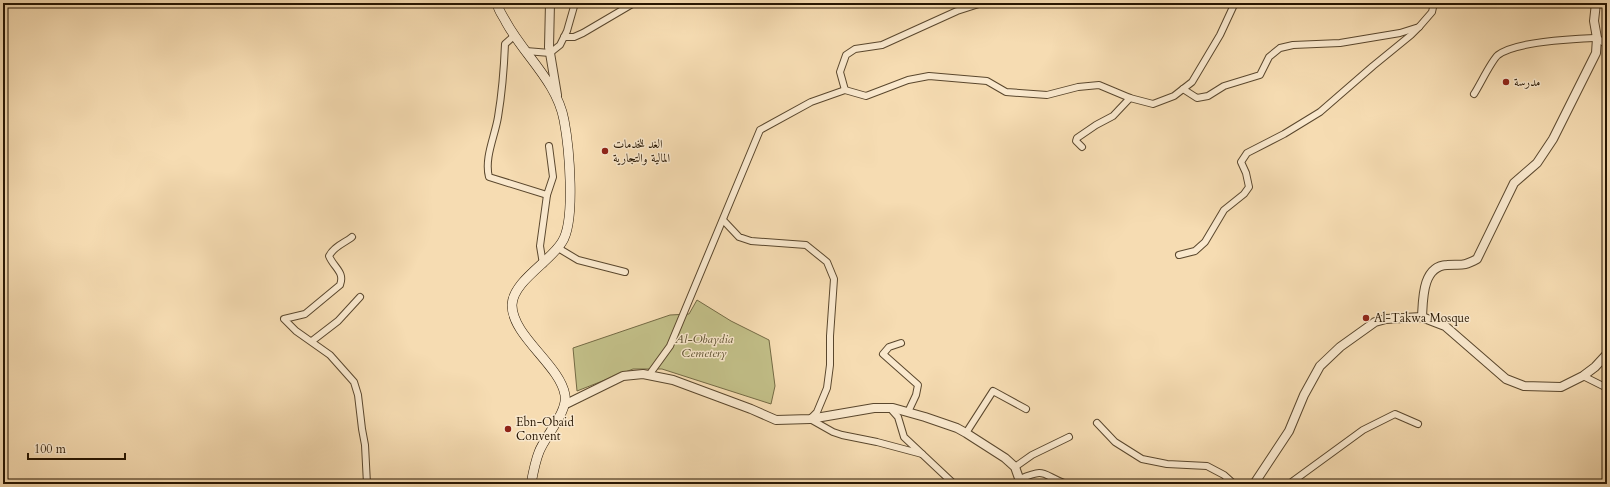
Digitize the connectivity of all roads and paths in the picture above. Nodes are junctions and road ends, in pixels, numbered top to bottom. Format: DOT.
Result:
graph roads {
  1 [pos="497,3"];
  2 [pos="550,3"];
  3 [pos="575,3"];
  4 [pos="634,3"];
  5 [pos="982,3"];
  6 [pos="1434,3"];
  7 [pos="1596,3"];
  8 [pos="1233,7"];
  9 [pos="1419,27"];
  10 [pos="514,36"];
  11 [pos="564,37"];
  12 [pos="1597,38"];
  13 [pos="1607,45"];
  14 [pos="526,51"];
  15 [pos="550,54"];
  16 [pos="1183,89"];
  17 [pos="845,90"];
  18 [pos="1474,94"];
  19 [pos="557,95"];
  20 [pos="1130,98"];
  21 [pos="549,146"];
  22 [pos="1082,147"];
  23 [pos="547,195"];
  24 [pos="723,220"];
  25 [pos="352,237"];
  26 [pos="558,248"];
  27 [pos="1179,255"];
  28 [pos="543,264"];
  29 [pos="625,272"];
  30 [pos="360,297"];
  31 [pos="1422,317"];
  32 [pos="312,341"];
  33 [pos="901,343"];
  34 [pos="1607,354"];
  35 [pos="649,375"];
  36 [pos="1583,376"];
  37 [pos="1607,388"];
  38 [pos="566,404"];
  39 [pos="890,408"];
  40 [pos="1026,409"];
  41 [pos="908,412"];
  42 [pos="810,419"];
  43 [pos="1097,423"];
  44 [pos="1418,424"];
  45 [pos="966,433"];
  46 [pos="1069,437"];
  47 [pos="922,454"];
  48 [pos="1014,467"];
  49 [pos="1020,481"];
  50 [pos="1064,483"];
  51 [pos="367,484"];
  52 [pos="531,484"];
  53 [pos="954,484"];
  54 [pos="1234,484"];
  55 [pos="1254,484"];
  56 [pos="1289,484"];
  1 -- 10 [label="main road"];
  2 -- 15 [label="street"];
  3 -- 11 [label="street"];
  4 -- 11 [label="street"];
  5 -- 17 [label="street"];
  6 -- 9 [label="street"];
  7 -- 12 [label="street"];
  8 -- 16 [label="street"];
  9 -- 16 [label="street"];
  9 -- 27 [label="street"];
  10 -- 14 [label="main road"];
  10 -- 23 [label="street"];
  11 -- 15 [label="street"];
  12 -- 13 [label="street"];
  12 -- 18 [label="street"];
  12 -- 31 [label="street"];
  14 -- 15 [label="street"];
  14 -- 19 [label="main road"];
  15 -- 19 [label="street"];
  16 -- 20 [label="street"];
  17 -- 20 [label="street"];
  17 -- 24 [label="street"];
  19 -- 26 [label="main road"];
  20 -- 22 [label="street"];
  21 -- 23 [label="street"];
  23 -- 28 [label="street"];
  24 -- 35 [label="street"];
  24 -- 42 [label="street"];
  25 -- 32 [label="street"];
  26 -- 28 [label="main road"];
  26 -- 29 [label="street"];
  28 -- 38 [label="main road"];
  30 -- 32 [label="street"];
  31 -- 36 [label="street"];
  31 -- 55 [label="street"];
  32 -- 51 [label="street"];
  33 -- 41 [label="street"];
  34 -- 36 [label="street"];
  35 -- 38 [label="street"];
  35 -- 42 [label="street"];
  36 -- 37 [label="street"];
  38 -- 52 [label="main road"];
  39 -- 41 [label="street"];
  39 -- 42 [label="street"];
  39 -- 47 [label="street"];
  40 -- 45 [label="street"];
  41 -- 45 [label="street"];
  42 -- 47 [label="street"];
  43 -- 54 [label="street"];
  44 -- 56 [label="street"];
  45 -- 48 [label="street"];
  46 -- 48 [label="street"];
  47 -- 53 [label="street"];
  48 -- 49 [label="street"];
  49 -- 50 [label="street"];
}
